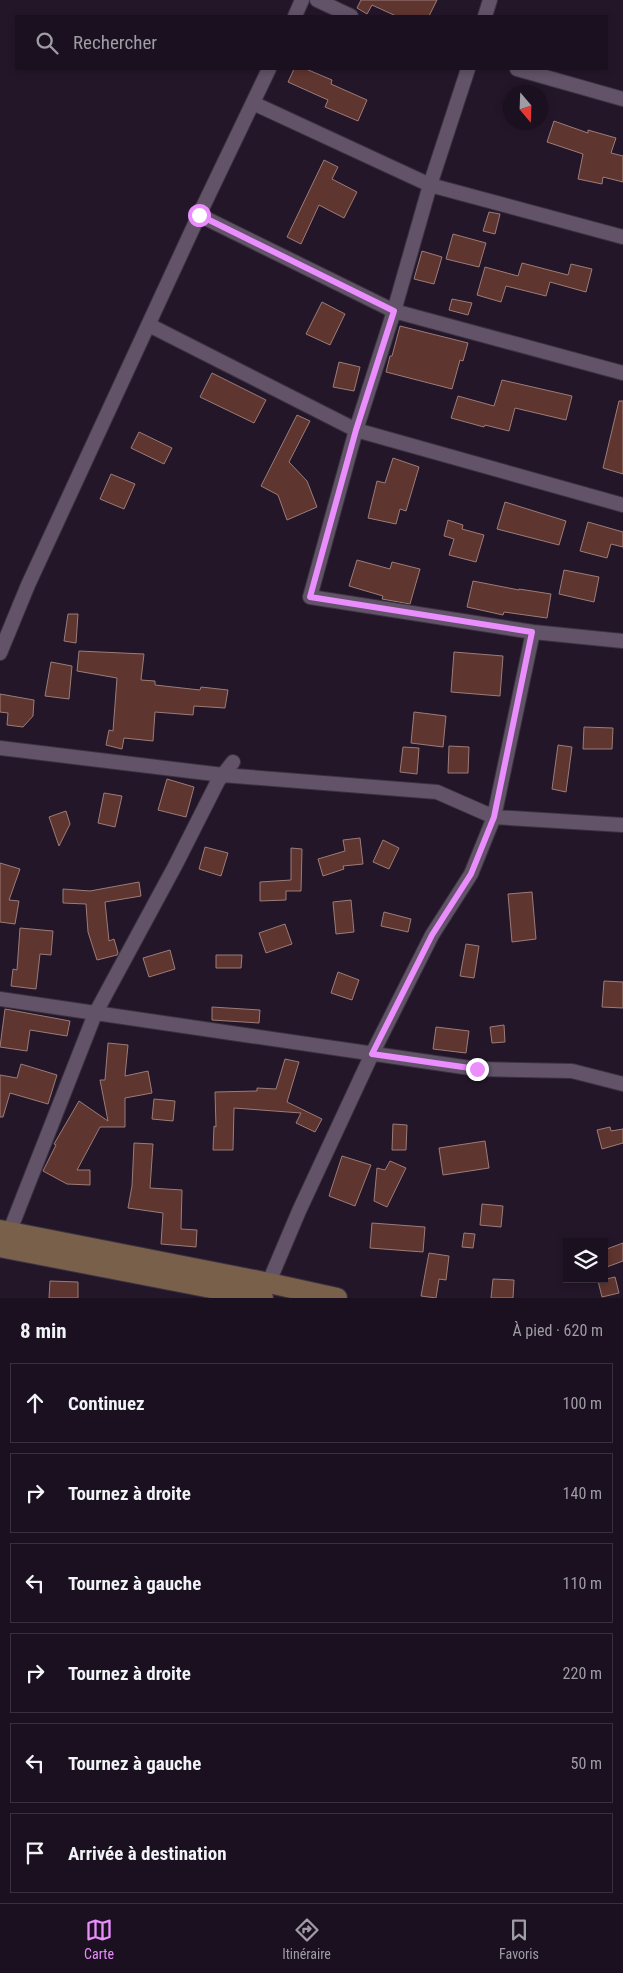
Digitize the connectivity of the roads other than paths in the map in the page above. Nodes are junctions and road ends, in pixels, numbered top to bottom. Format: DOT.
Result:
graph roads {
  1 [pos="302,0"];
  2 [pos="317,0"];
  3 [pos="490,0"];
  4 [pos="295,15"];
  5 [pos="349,15"];
  6 [pos="485,15"];
  7 [pos="269,70"];
  8 [pos="465,70"];
  9 [pos="521,70"];
  10 [pos="623,99"];
  11 [pos="253,103"];
  12 [pos="430,185"];
  13 [pos="199,215"];
  14 [pos="623,238"];
  15 [pos="394,311"];
  16 [pos="149,326"];
  17 [pos="623,373"];
  18 [pos="356,430"];
  19 [pos="623,505"];
  20 [pos="532,632"];
  21 [pos="623,641"];
  22 [pos="0,653"];
  23 [pos="0,748"];
  24 [pos="233,762"];
  25 [pos="223,775"];
  26 [pos="494,817"];
  27 [pos="623,824"];
  28 [pos="0,999"];
  29 [pos="94,1014"];
  30 [pos="372,1054"];
  31 [pos="623,1084"];
  32 [pos="3,1242"];
  33 [pos="264,1293"];
  34 [pos="337,1298"];
  1 -- 4 [label="street"];
  2 -- 5 [label="street"];
  3 -- 6 [label="street"];
  7 -- 11 [label="street"];
  8 -- 12 [label="street"];
  9 -- 10 [label="street"];
  11 -- 12 [label="street"];
  11 -- 13 [label="street"];
  12 -- 14 [label="street"];
  12 -- 15 [label="street"];
  13 -- 15 [label="street"];
  13 -- 16 [label="street"];
  15 -- 17 [label="street"];
  15 -- 18 [label="street"];
  16 -- 18 [label="street"];
  16 -- 22 [label="street"];
  18 -- 19 [label="street"];
  18 -- 20 [label="street"];
  20 -- 21 [label="street"];
  20 -- 26 [label="street"];
  23 -- 25 [label="street"];
  24 -- 25 [label="street"];
  25 -- 26 [label="street"];
  25 -- 29 [label="street"];
  26 -- 27 [label="street"];
  26 -- 30 [label="street"];
  28 -- 29 [label="street"];
  29 -- 30 [label="street"];
  29 -- 32 [label="street"];
  30 -- 31 [label="street"];
  30 -- 33 [label="street"];
  32 -- 33 [label="main road"];
  33 -- 34 [label="main road"];
}
